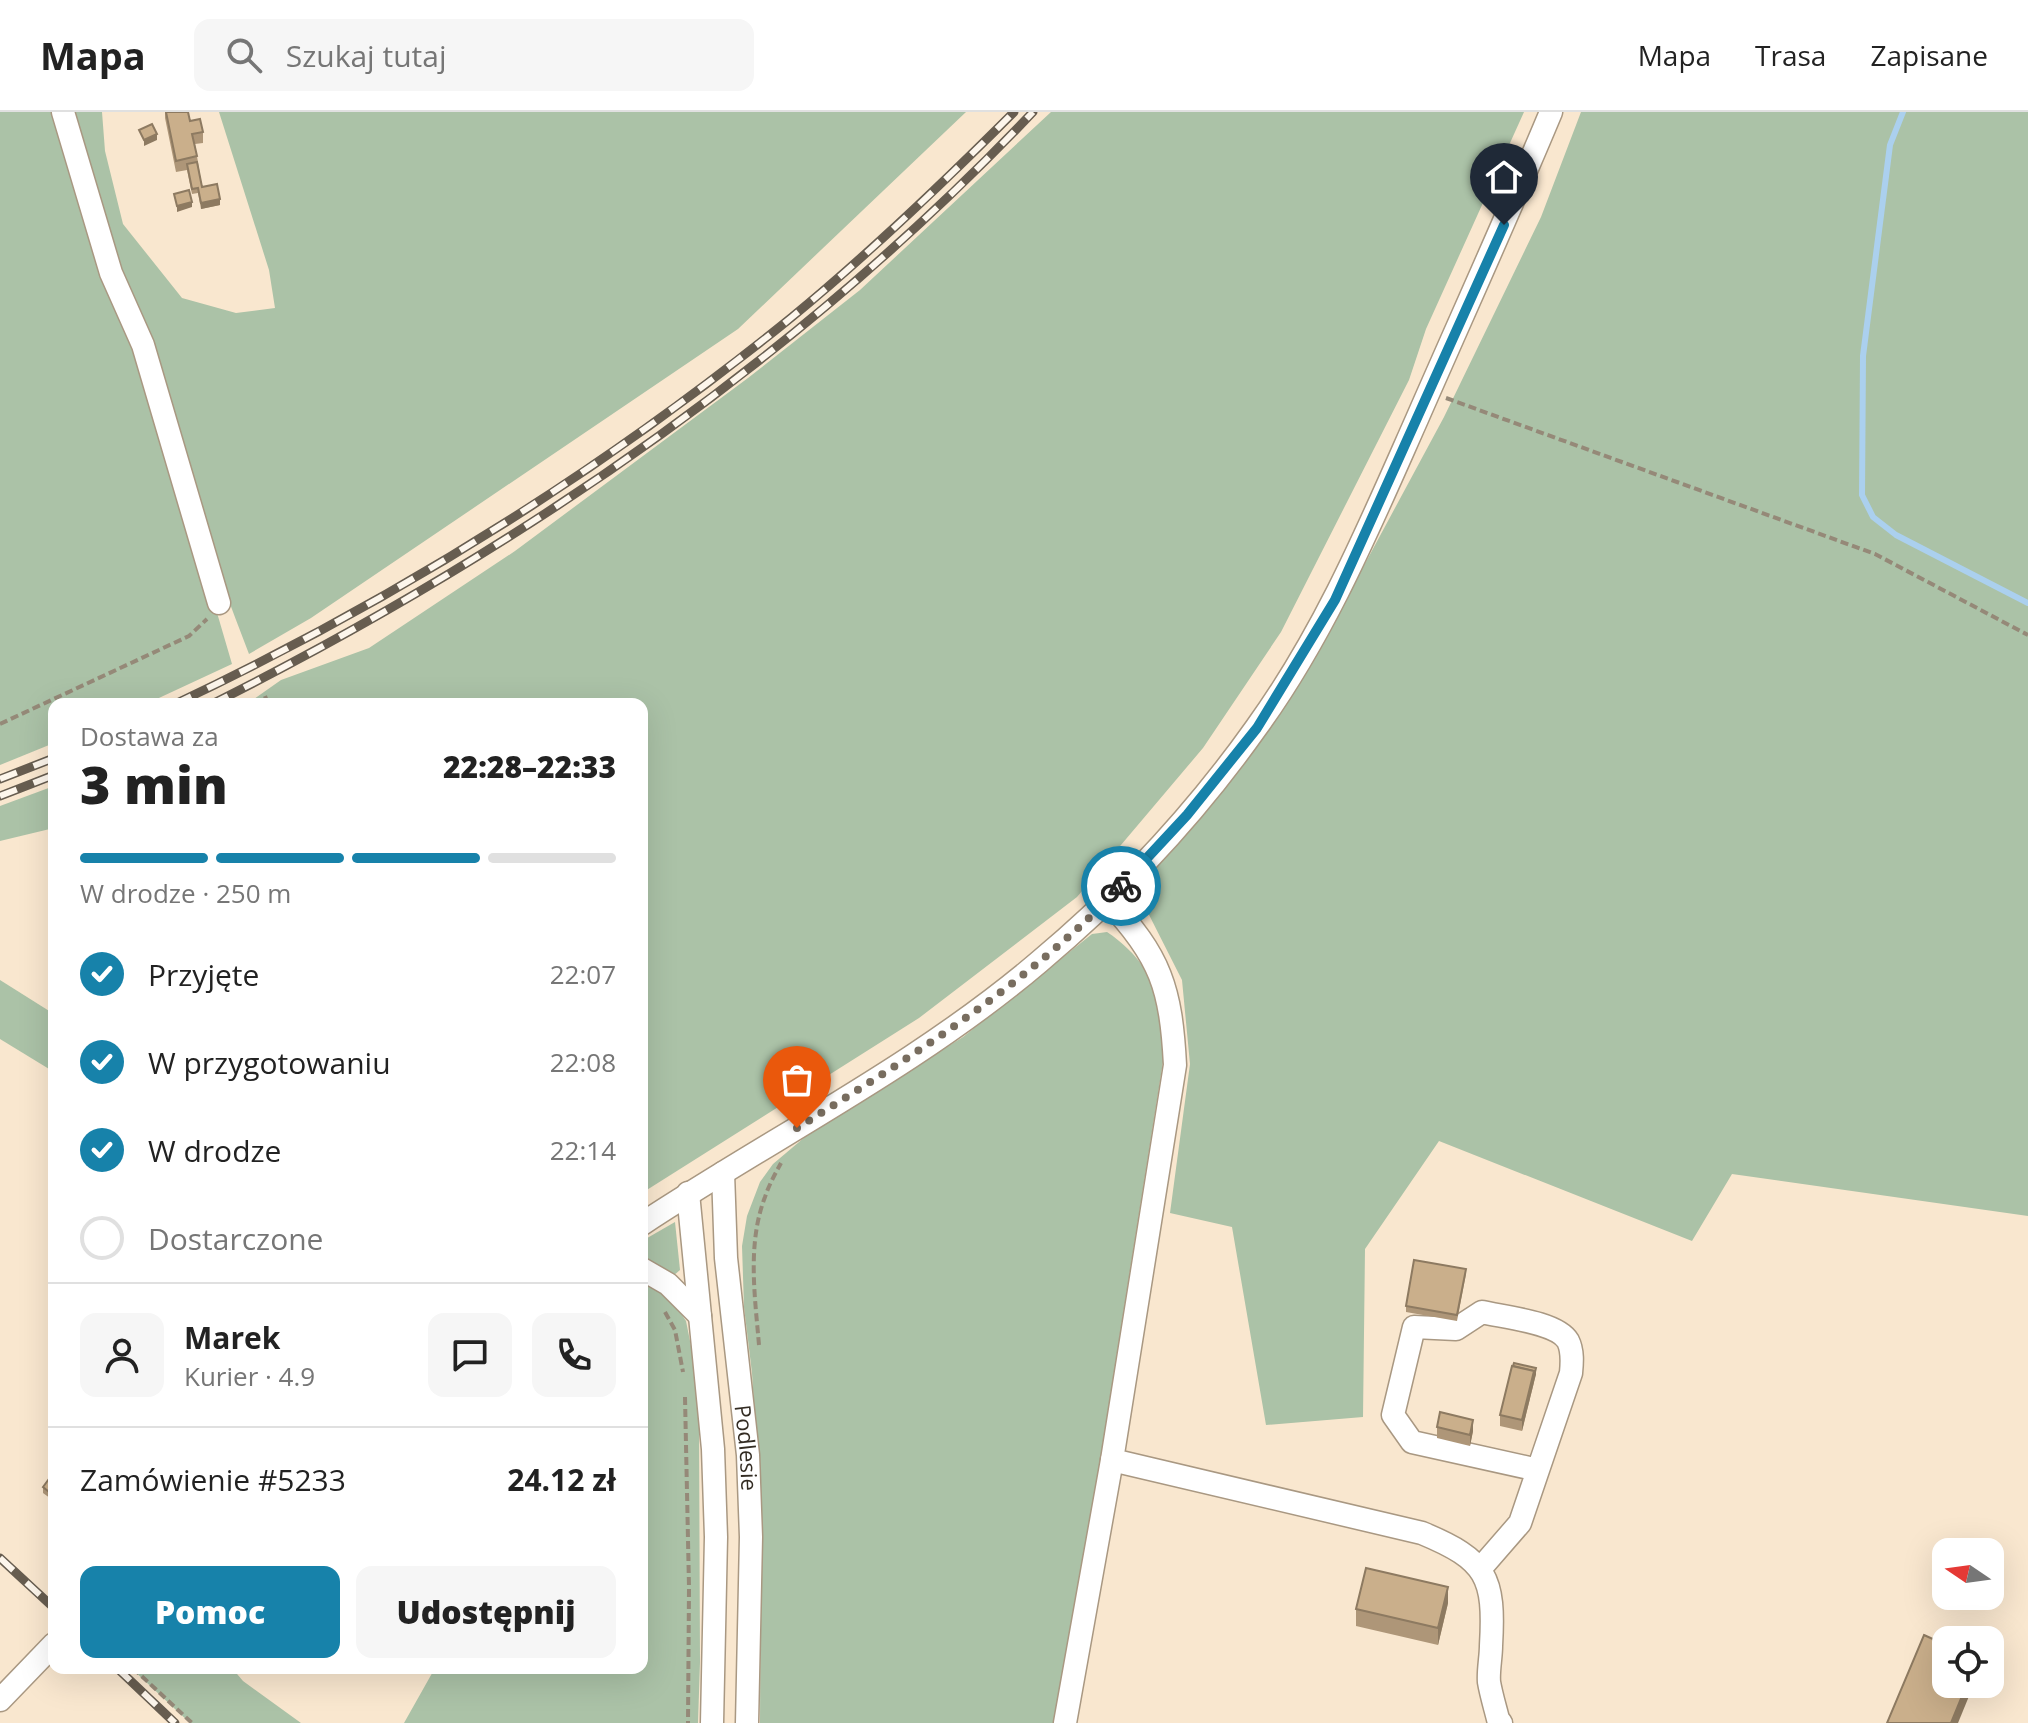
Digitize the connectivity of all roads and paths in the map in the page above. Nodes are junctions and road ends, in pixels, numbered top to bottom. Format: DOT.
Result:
graph roads {
  1 [pos="63,112"];
  2 [pos="1551,112"];
  3 [pos="1429,391"];
  4 [pos="219,603"];
  5 [pos="2028,635"];
  6 [pos="56,698"];
  7 [pos="48,702"];
  8 [pos="0,724"];
  9 [pos="1107,900"];
  10 [pos="723,1173"];
  11 [pos="688,1193"];
  12 [pos="648,1220"];
  13 [pos="726,1258"];
  14 [pos="694,1264"];
  15 [pos="648,1272"];
  16 [pos="660,1307"];
  17 [pos="700,1316"];
  18 [pos="1112,1460"];
  19 [pos="1538,1470"];
  20 [pos="1480,1569"];
  21 [pos="48,1650"];
  22 [pos="139,1674"];
  23 [pos="0,1700"];
  24 [pos="192,1723"];
  25 [pos="688,1723"];
  26 [pos="712,1723"];
  27 [pos="747,1723"];
  28 [pos="1065,1723"];
  29 [pos="1501,1723"];
  1 -- 4 [label="street"];
  2 -- 3 [label="street"];
  3 -- 5 [label="path"];
  3 -- 9 [label="street"];
  4 -- 6 [label="path"];
  7 -- 8 [label="path"];
  9 -- 10 [label="street"];
  9 -- 18 [label="street"];
  10 -- 11 [label="street"];
  10 -- 13 [label="street, Podlesie"];
  11 -- 12 [label="street"];
  11 -- 14 [label="street, Podlesie"];
  13 -- 14 [label="street"];
  13 -- 27 [label="street, Podlesie"];
  14 -- 17 [label="street, Podlesie"];
  15 -- 17 [label="street"];
  16 -- 25 [label="path"];
  17 -- 26 [label="street, Podlesie"];
  18 -- 20 [label="street"];
  18 -- 28 [label="street"];
  19 -- 19 [label="street"];
  19 -- 20 [label="street"];
  20 -- 29 [label="street"];
  21 -- 23 [label="street"];
  22 -- 24 [label="path"];
}
